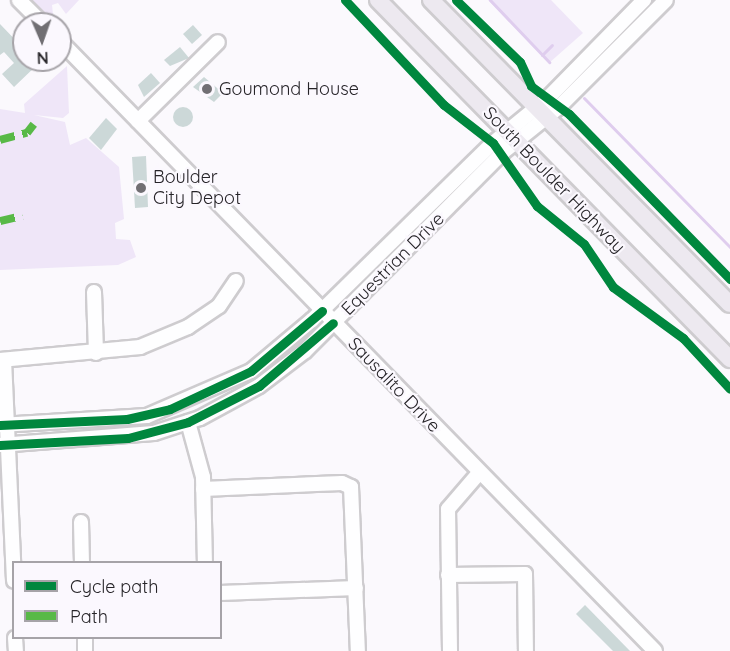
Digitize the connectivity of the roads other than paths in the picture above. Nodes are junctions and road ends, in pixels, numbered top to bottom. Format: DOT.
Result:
graph roads {
  1 [pos="19,0"];
  2 [pos="378,0"];
  3 [pos="431,0"];
  4 [pos="644,0"];
  5 [pos="666,0"];
  6 [pos="31,12"];
  7 [pos="218,42"];
  8 [pos="72,53"];
  9 [pos="541,114"];
  10 [pos="135,119"];
  11 [pos="512,138"];
  12 [pos="236,281"];
  13 [pos="94,292"];
  14 [pos="730,304"];
  15 [pos="322,311"];
  16 [pos="333,323"];
  17 [pos="96,352"];
  18 [pos="730,359"];
  19 [pos="2,360"];
  20 [pos="188,422"];
  21 [pos="4,425"];
  22 [pos="4,445"];
  23 [pos="479,473"];
  24 [pos="203,489"];
  25 [pos="81,522"];
  26 [pos="13,561"];
  27 [pos="82,561"];
  28 [pos="206,561"];
  29 [pos="448,575"];
  30 [pos="356,588"];
  31 [pos="222,593"];
  32 [pos="358,651"];
  33 [pos="450,651"];
  34 [pos="526,651"];
  35 [pos="655,651"];
  1 -- 6 [label="street"];
  2 -- 11 [label="main road, South Boulder Highway"];
  3 -- 9 [label="main road, South Boulder Highway"];
  4 -- 9 [label="street, Equestrian Drive"];
  5 -- 9 [label="street, Equestrian Drive"];
  7 -- 10 [label="street"];
  8 -- 10 [label="street, Sausalito Drive"];
  9 -- 11 [label="street, Equestrian Drive"];
  9 -- 14 [label="main road, South Boulder Highway"];
  10 -- 15 [label="street, Sausalito Drive"];
  11 -- 15 [label="street, Equestrian Drive"];
  11 -- 16 [label="street, Equestrian Drive"];
  11 -- 18 [label="main road, South Boulder Highway"];
  12 -- 17 [label="street"];
  13 -- 17 [label="street"];
  15 -- 16 [label="street, Sausalito Drive"];
  15 -- 21 [label="street, Equestrian Drive"];
  16 -- 20 [label="street, Equestrian Drive"];
  16 -- 23 [label="street, Sausalito Drive"];
  17 -- 19 [label="street"];
  19 -- 21 [label="street"];
  20 -- 22 [label="street, Equestrian Drive"];
  20 -- 24 [label="street"];
  21 -- 22 [label="street"];
  22 -- 26 [label="street"];
  23 -- 29 [label="street"];
  23 -- 35 [label="street, Sausalito Drive"];
  24 -- 28 [label="street"];
  24 -- 30 [label="street"];
  25 -- 27 [label="street"];
  29 -- 33 [label="street"];
  29 -- 34 [label="street"];
  30 -- 31 [label="street"];
  30 -- 32 [label="street"];
}
